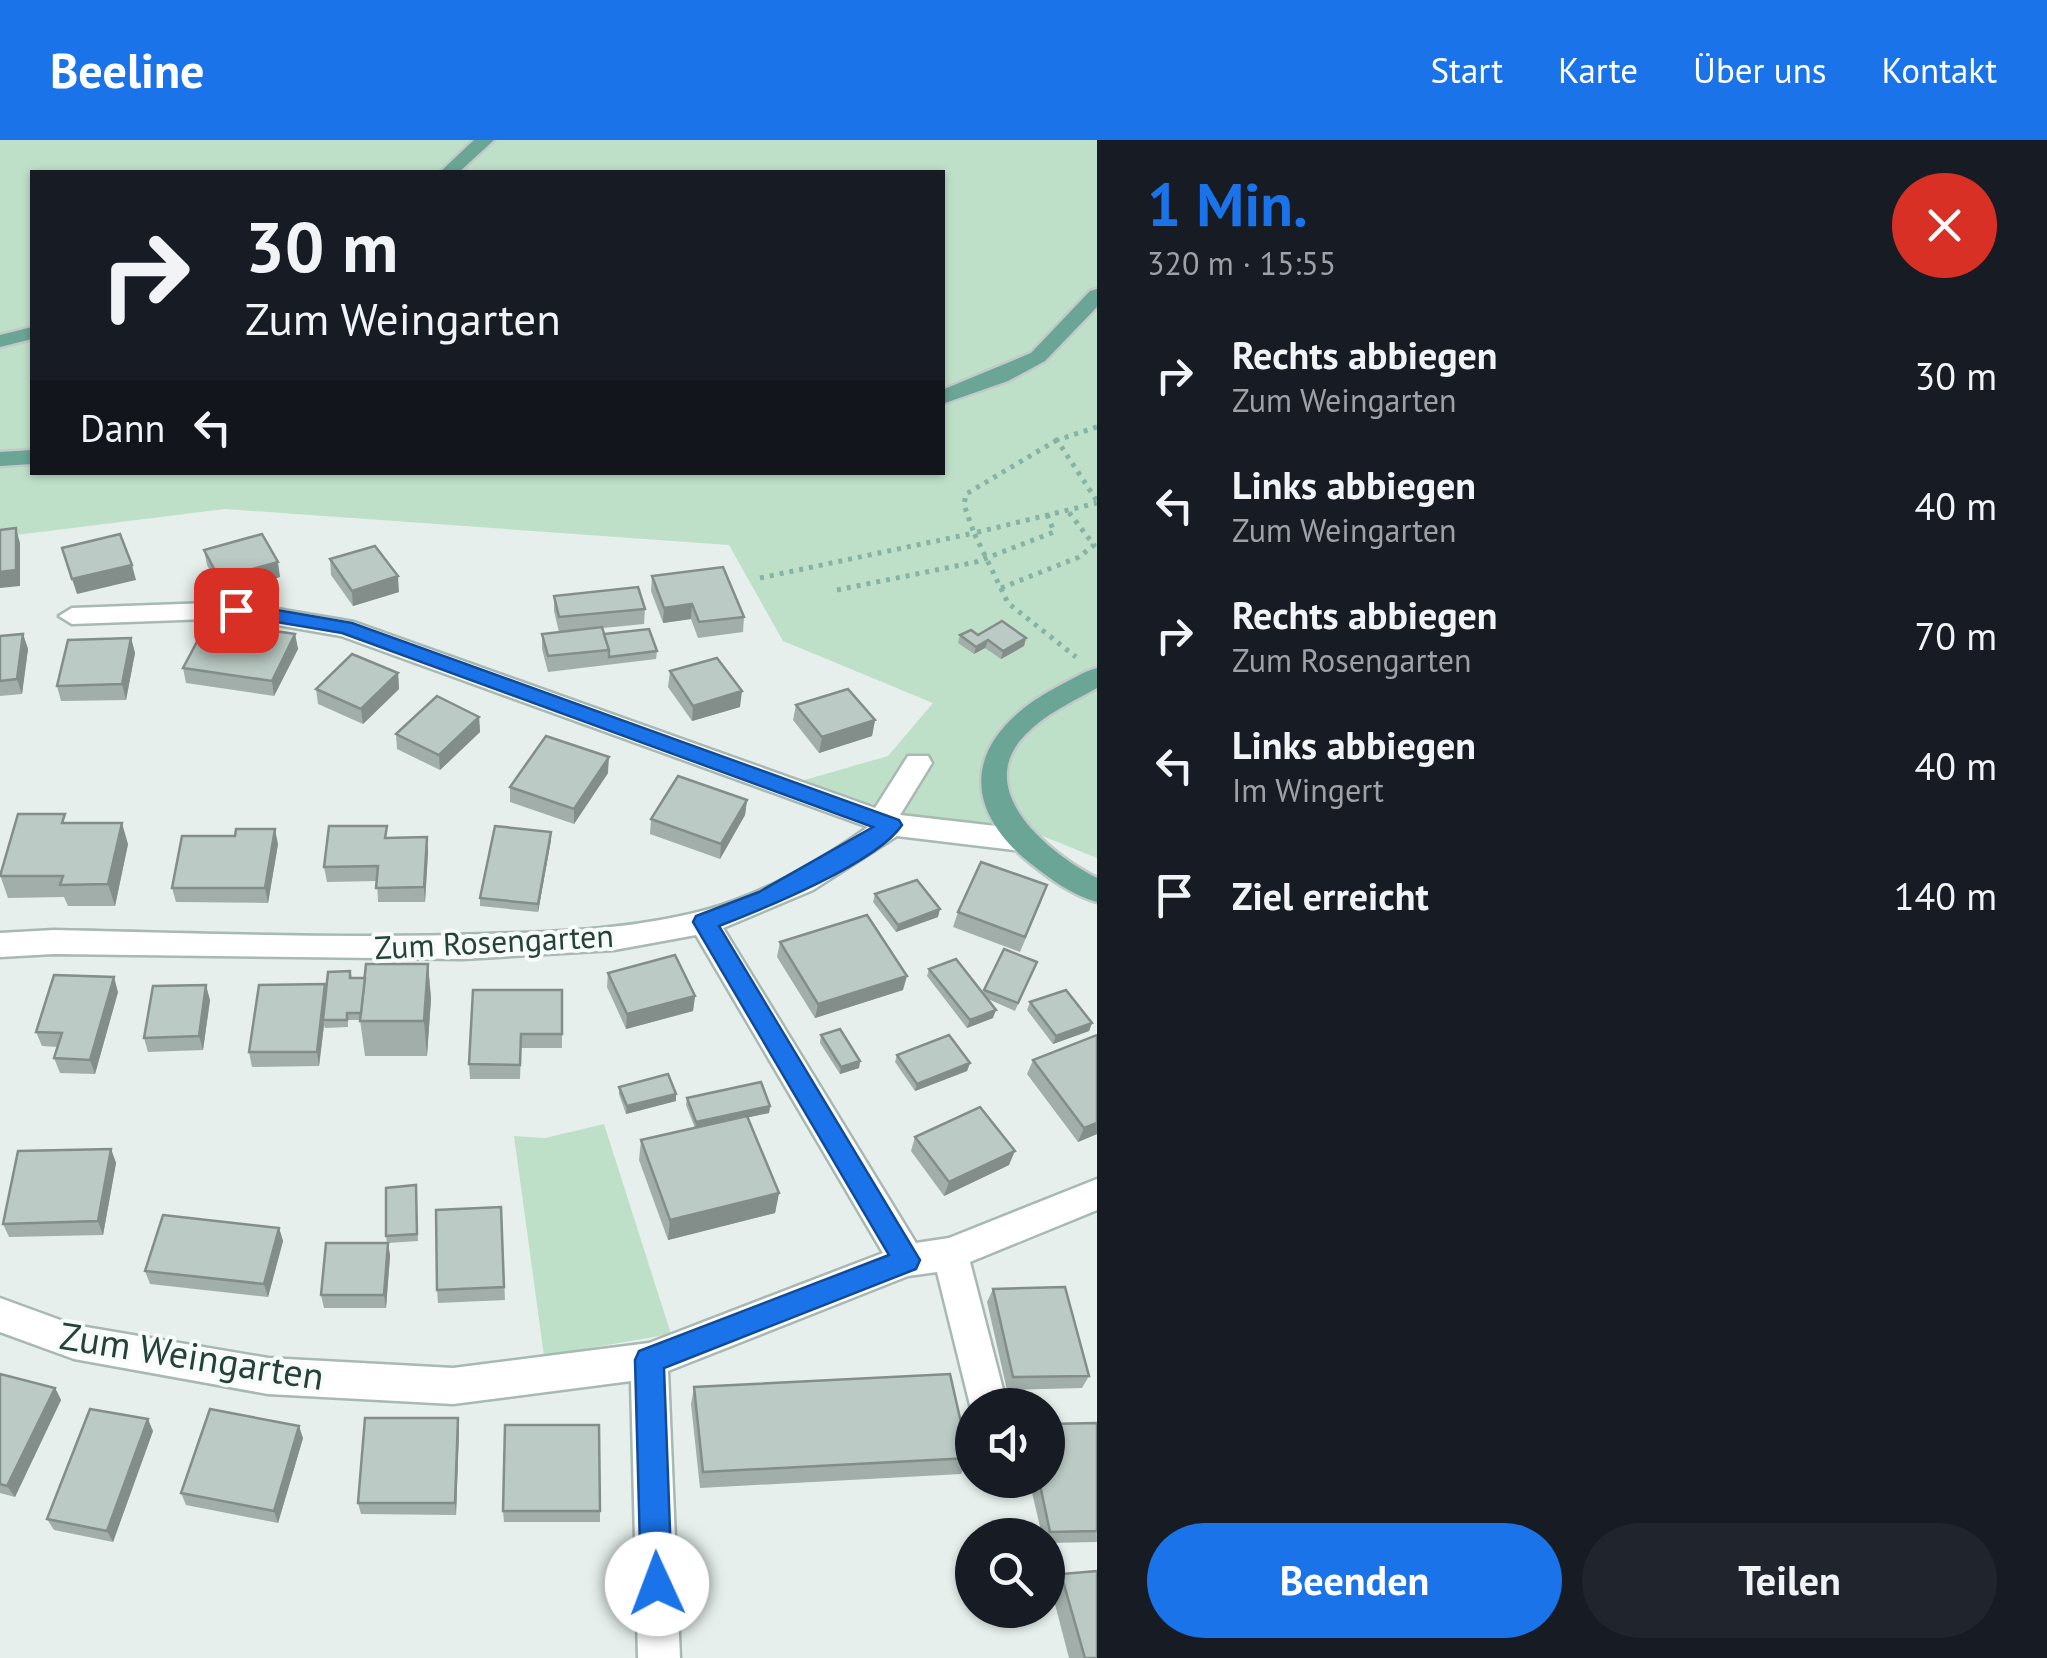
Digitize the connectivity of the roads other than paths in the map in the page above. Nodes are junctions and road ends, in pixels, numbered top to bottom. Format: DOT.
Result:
graph roads {
  1 [pos="485,140"];
  2 [pos="452,170"];
  3 [pos="1097,295"];
  4 [pos="30,334"];
  5 [pos="0,342"];
  6 [pos="945,397"];
  7 [pos="30,457"];
  8 [pos="0,459"];
  9 [pos="72,616"];
  10 [pos="1089,669"];
  11 [pos="918,763"];
  12 [pos="887,823"];
  13 [pos="1023,840"];
  14 [pos="1097,891"];
  15 [pos="704,922"];
  16 [pos="0,945"];
  17 [pos="1097,1194"];
  18 [pos="950,1254"];
  19 [pos="906,1260"];
  20 [pos="0,1315"];
  21 [pos="649,1360"];
  22 [pos="984,1388"];
  23 [pos="660,1658"];
  1 -- 2 [label="main road"];
  3 -- 6 [label="main road"];
  4 -- 5 [label="main road"];
  7 -- 8 [label="main road"];
  9 -- 12 [label="street"];
  10 -- 13 [label="main road"];
  11 -- 12 [label="street"];
  12 -- 13 [label="street"];
  12 -- 15 [label="street, Zum Rosengarten"];
  13 -- 14 [label="main road"];
  15 -- 16 [label="street, Zum Rosengarten"];
  15 -- 19 [label="street"];
  17 -- 18 [label="street, Zum Weingarten"];
  18 -- 19 [label="street, Zum Weingarten"];
  18 -- 22 [label="street"];
  19 -- 21 [label="street, Zum Weingarten"];
  20 -- 21 [label="street, Zum Weingarten"];
  21 -- 23 [label="street"];
}
